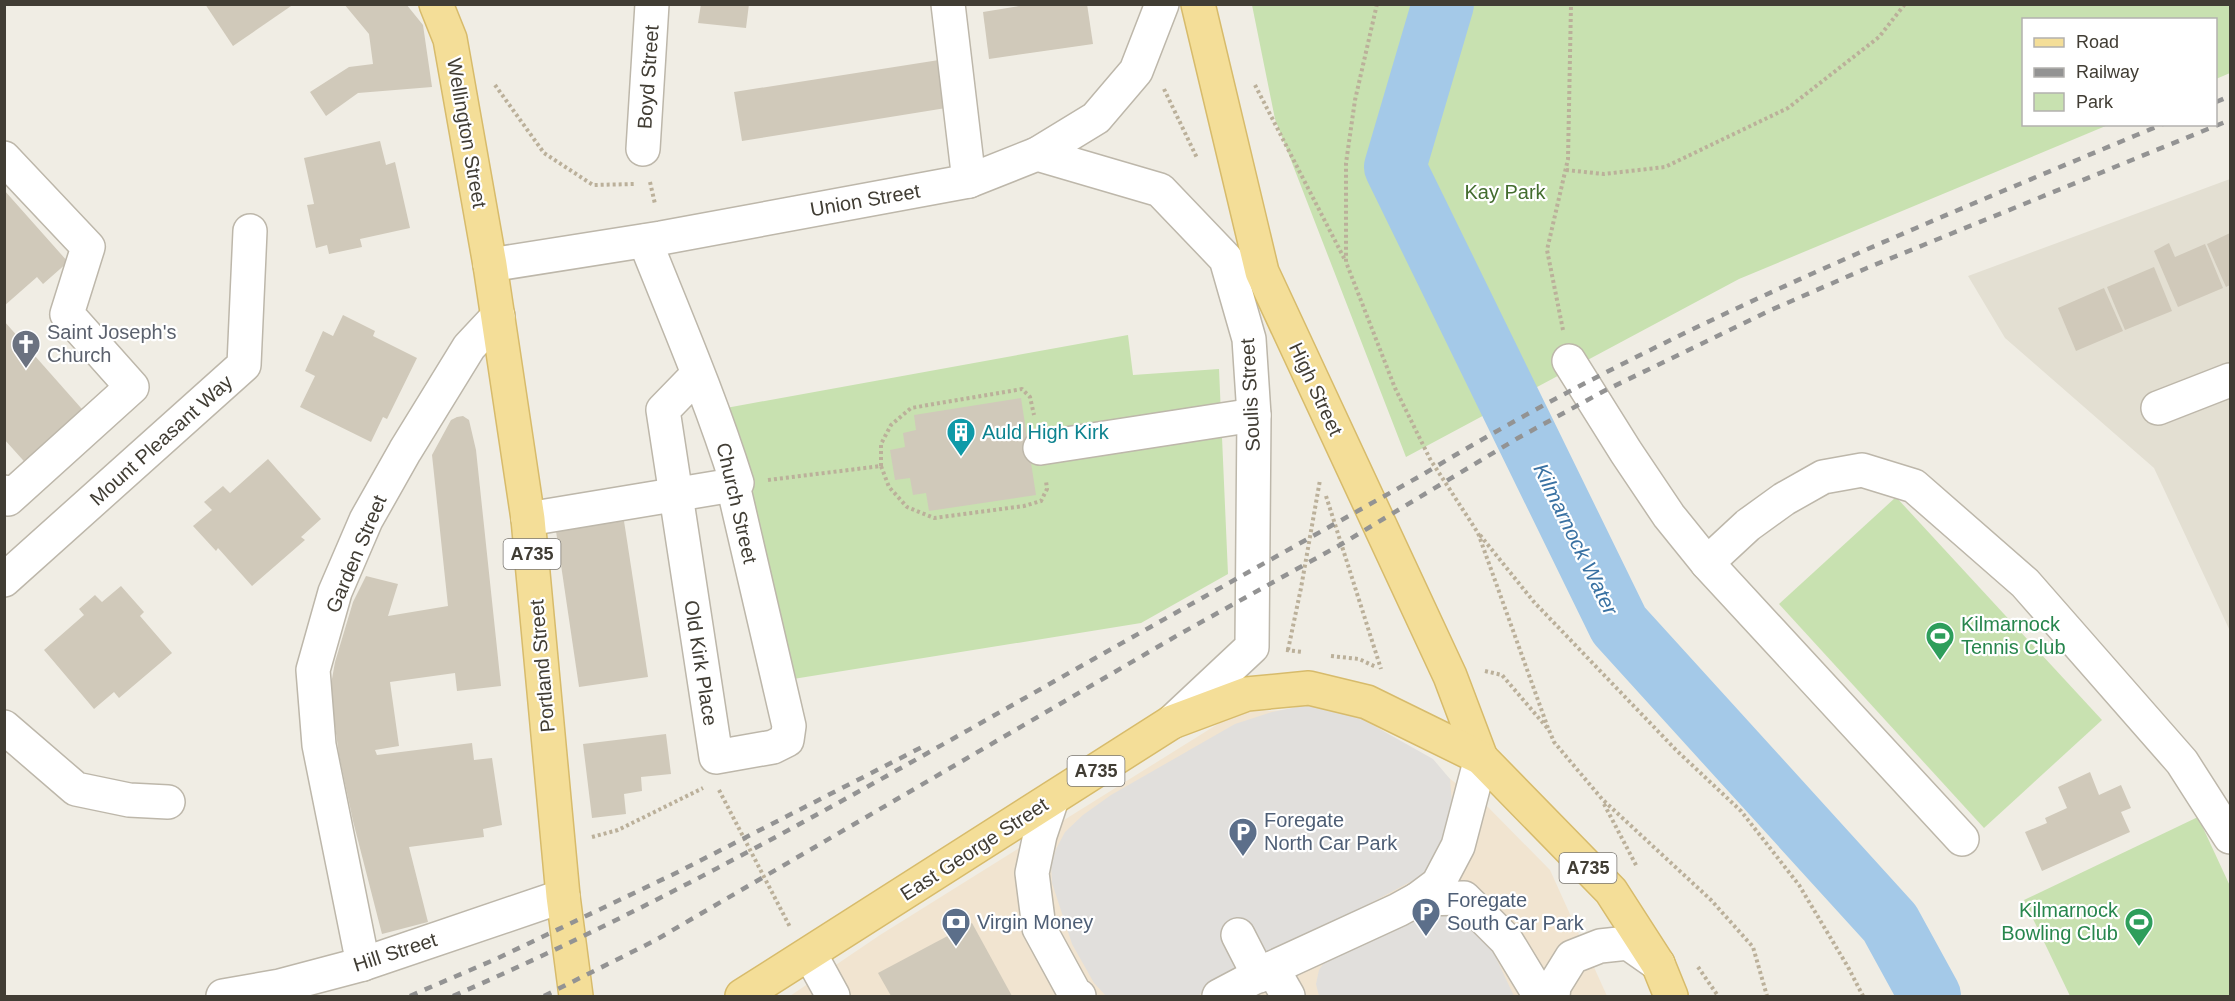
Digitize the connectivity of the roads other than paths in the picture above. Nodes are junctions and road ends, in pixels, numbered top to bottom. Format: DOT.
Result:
graph roads {
  1 [pos="436,4"];
  2 [pos="652,4"];
  3 [pos="948,4"];
  4 [pos="1162,4"];
  5 [pos="1198,4"];
  6 [pos="644,149"];
  7 [pos="1037,154"];
  8 [pos="4,158"];
  9 [pos="969,181"];
  10 [pos="250,231"];
  11 [pos="653,239"];
  12 [pos="490,264"];
  13 [pos="498,316"];
  14 [pos="1569,361"];
  15 [pos="698,374"];
  16 [pos="2230,380"];
  17 [pos="2158,408"];
  18 [pos="1254,415"];
  19 [pos="1040,448"];
  20 [pos="733,485"];
  21 [pos="4,492"];
  22 [pos="675,495"];
  23 [pos="528,519"];
  24 [pos="1707,563"];
  25 [pos="4,580"];
  26 [pos="1172,722"];
  27 [pos="4,727"];
  28 [pos="787,740"];
  29 [pos="1481,758"];
  30 [pos="1052,799"];
  31 [pos="168,802"];
  32 [pos="2230,837"];
  33 [pos="1962,839"];
  34 [pos="563,896"];
  35 [pos="1418,899"];
  36 [pos="1238,935"];
  37 [pos="810,954"];
  38 [pos="1658,963"];
  39 [pos="363,964"];
  40 [pos="1265,972"];
  41 [pos="328,985"];
  42 [pos="282,991"];
  43 [pos="224,996"];
  44 [pos="576,996"];
  45 [pos="742,996"];
  46 [pos="833,996"];
  47 [pos="1079,996"];
  48 [pos="1219,996"];
  49 [pos="1288,996"];
  50 [pos="1540,996"];
  51 [pos="1553,996"];
  52 [pos="1671,996"];
  1 -- 12 [label="main road, Wellington Street / A735"];
  2 -- 6 [label="street, Boyd Street"];
  3 -- 9 [label="street"];
  4 -- 7 [label="street, Union Street"];
  5 -- 29 [label="main road, High Street / A735"];
  7 -- 9 [label="street, Union Street"];
  7 -- 18 [label="street, Soulis Street"];
  8 -- 21 [label="street"];
  9 -- 11 [label="street, Union Street"];
  10 -- 25 [label="street, Mount Pleasant Way"];
  11 -- 12 [label="street, Union Street"];
  11 -- 15 [label="street, Church Street"];
  12 -- 13 [label="main road, Portland Street / A735"];
  13 -- 23 [label="main road, Portland Street / A735"];
  13 -- 39 [label="street, Garden Street"];
  14 -- 24 [label="street"];
  15 -- 20 [label="street, Church Street"];
  15 -- 22 [label="street, Old Kirk Place"];
  16 -- 17 [label="street"];
  18 -- 19 [label="street"];
  18 -- 26 [label="street, Soulis Street"];
  20 -- 22 [label="street"];
  20 -- 28 [label="street, Church Street"];
  22 -- 23 [label="street"];
  22 -- 28 [label="street, Old Kirk Place"];
  23 -- 34 [label="main road, Portland Street / A735"];
  24 -- 32 [label="street"];
  24 -- 33 [label="street"];
  26 -- 29 [label="main road, East George Street / A735"];
  26 -- 30 [label="main road, East George Street / A735"];
  27 -- 31 [label="street"];
  29 -- 35 [label="street"];
  29 -- 38 [label="main road, A735"];
  30 -- 37 [label="main road, East George Street / A735"];
  30 -- 47 [label="street"];
  34 -- 39 [label="street, Hill Street"];
  34 -- 44 [label="main road, Portland Street / A735"];
  35 -- 40 [label="street"];
  35 -- 50 [label="street"];
  36 -- 40 [label="street"];
  37 -- 45 [label="main road, East George Street / A735"];
  37 -- 46 [label="street"];
  38 -- 51 [label="street"];
  38 -- 52 [label="main road, A735"];
  39 -- 41 [label="street, Hill Street"];
  40 -- 48 [label="street"];
  40 -- 49 [label="street"];
  41 -- 42 [label="street, Hill Street"];
  42 -- 43 [label="street, Hill Street"];
}
